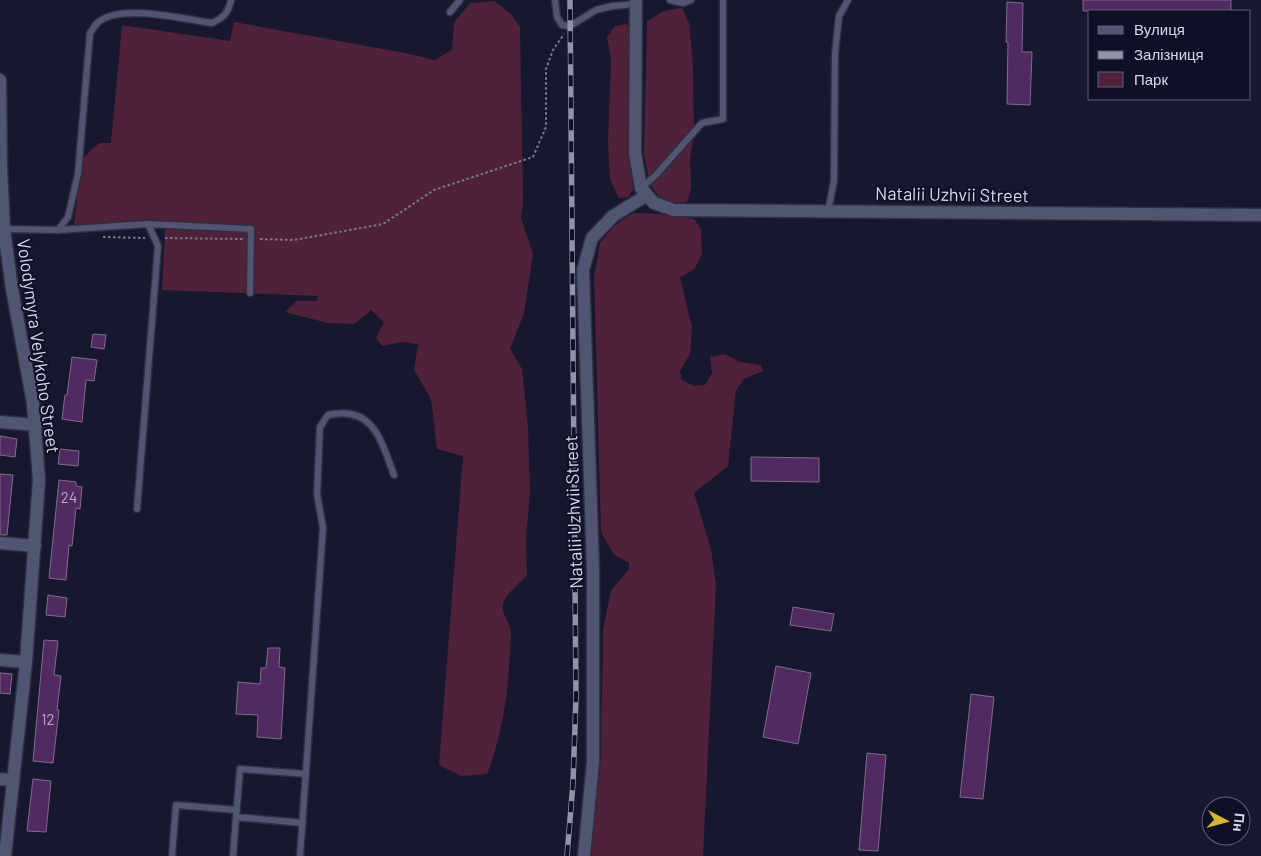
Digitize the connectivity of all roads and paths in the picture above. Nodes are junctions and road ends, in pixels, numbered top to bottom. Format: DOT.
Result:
graph roads {
  1 [pos="232,0"];
  2 [pos="460,0"];
  3 [pos="555,0"];
  4 [pos="670,0"];
  5 [pos="691,0"];
  6 [pos="724,0"];
  7 [pos="848,0"];
  8 [pos="636,2"];
  9 [pos="450,12"];
  10 [pos="570,26"];
  11 [pos="0,80"];
  12 [pos="644,191"];
  13 [pos="828,211"];
  14 [pos="1261,215"];
  15 [pos="148,224"];
  16 [pos="2,230"];
  17 [pos="58,230"];
  18 [pos="95,237"];
  19 [pos="154,238"];
  20 [pos="251,239"];
  21 [pos="250,293"];
  22 [pos="0,422"];
  23 [pos="36,425"];
  24 [pos="394,475"];
  25 [pos="137,510"];
  26 [pos="0,543"];
  27 [pos="35,546"];
  28 [pos="0,660"];
  29 [pos="26,662"];
  30 [pos="306,774"];
  31 [pos="0,779"];
  32 [pos="13,780"];
  33 [pos="237,810"];
  34 [pos="236,817"];
  35 [pos="303,823"];
  36 [pos="6,856"];
  37 [pos="172,856"];
  38 [pos="233,856"];
  39 [pos="300,856"];
  40 [pos="584,856"];
  1 -- 17 [label="lane"];
  2 -- 9 [label="lane"];
  3 -- 10 [label="lane"];
  4 -- 5 [label="lane"];
  6 -- 12 [label="lane"];
  7 -- 13 [label="lane"];
  8 -- 10 [label="lane"];
  8 -- 12 [label="street"];
  10 -- 20 [label="path"];
  11 -- 16 [label="street, Volodymyra Velykoho Street"];
  12 -- 13 [label="street, Natalii Uzhvii Street"];
  12 -- 40 [label="street, Natalii Uzhvii Street"];
  13 -- 14 [label="street, Natalii Uzhvii Street"];
  15 -- 17 [label="lane"];
  15 -- 19 [label="lane"];
  15 -- 20 [label="lane"];
  16 -- 17 [label="lane"];
  16 -- 23 [label="street, Volodymyra Velykoho Street"];
  18 -- 19 [label="path"];
  19 -- 20 [label="path"];
  19 -- 25 [label="lane"];
  20 -- 21 [label="lane"];
  22 -- 23 [label="street"];
  23 -- 27 [label="street, Volodymyra Velykoho Street"];
  24 -- 30 [label="lane"];
  26 -- 27 [label="street"];
  27 -- 29 [label="street, Volodymyra Velykoho Street"];
  28 -- 29 [label="street"];
  29 -- 32 [label="street, Volodymyra Velykoho Street"];
  30 -- 33 [label="lane"];
  30 -- 35 [label="lane"];
  31 -- 32 [label="street"];
  32 -- 36 [label="street, Volodymyra Velykoho Street"];
  33 -- 34 [label="lane"];
  33 -- 37 [label="lane"];
  34 -- 35 [label="lane"];
  34 -- 38 [label="lane"];
  35 -- 39 [label="lane"];
}
